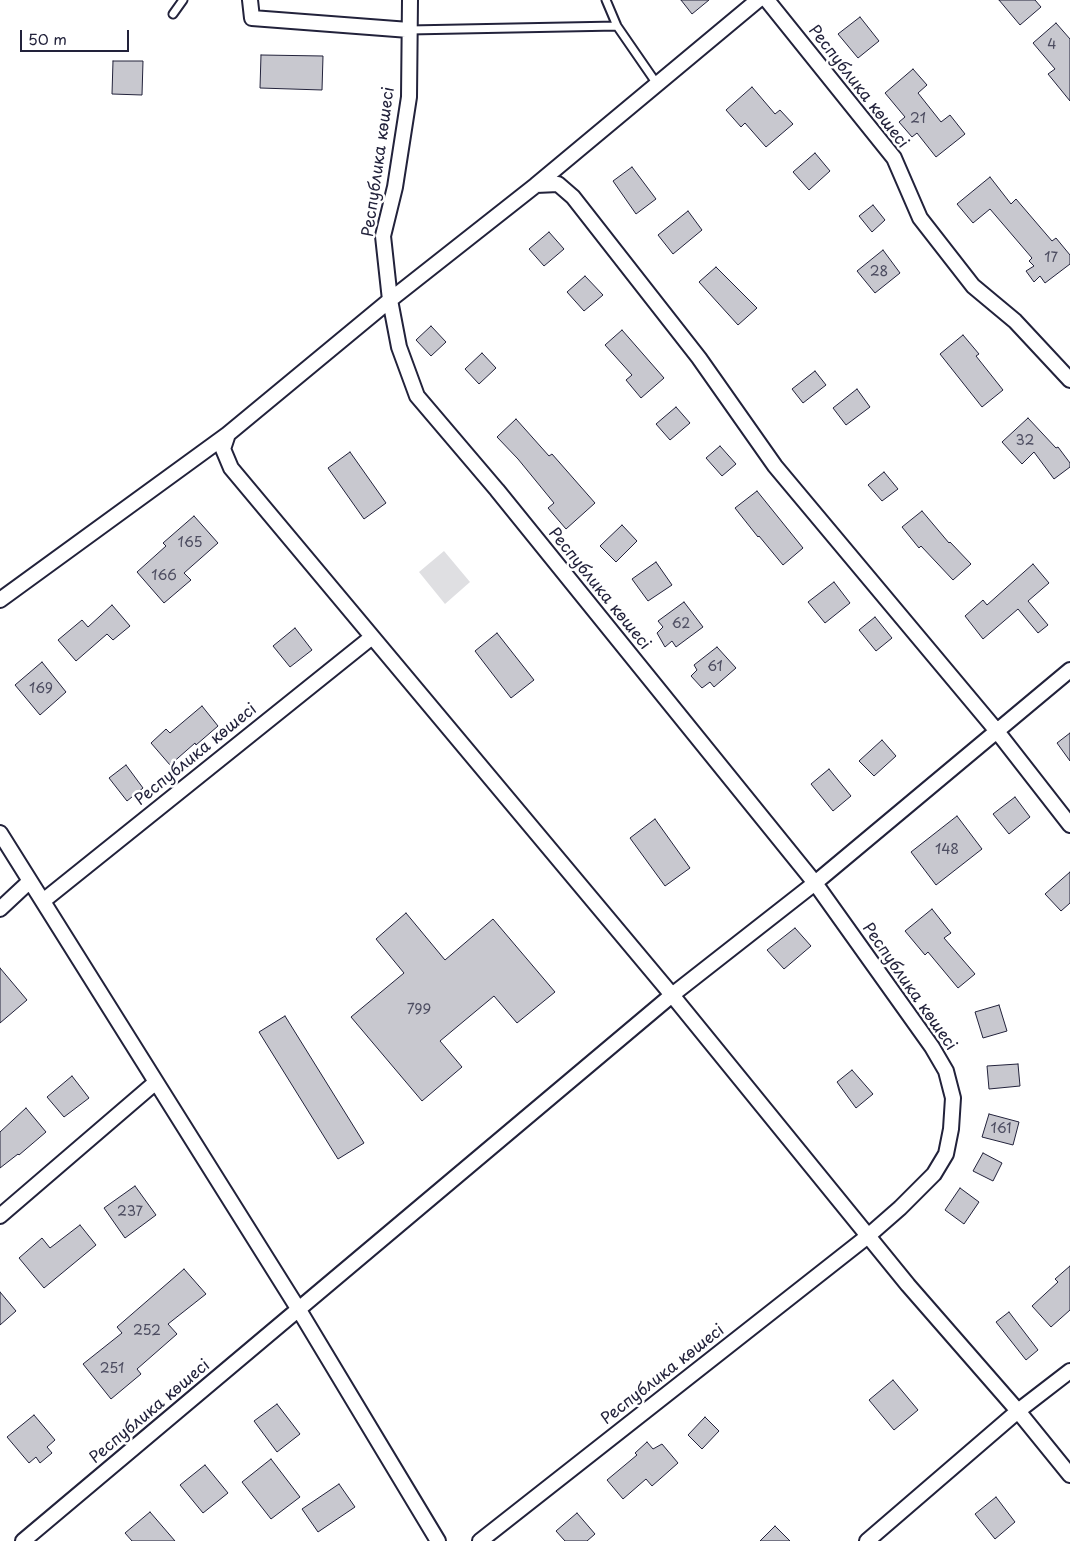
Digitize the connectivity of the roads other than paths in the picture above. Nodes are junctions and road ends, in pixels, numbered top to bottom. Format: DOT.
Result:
graph roads {
  1 [pos="183,0"];
  2 [pos="250,0"];
  3 [pos="410,0"];
  4 [pos="606,0"];
  5 [pos="758,0"];
  6 [pos="767,0"];
  7 [pos="173,14"];
  8 [pos="617,26"];
  9 [pos="409,30"];
  10 [pos="657,84"];
  11 [pos="536,185"];
  12 [pos="390,300"];
  13 [pos="1070,380"];
  14 [pos="228,434"];
  15 [pos="0,600"];
  16 [pos="372,637"];
  17 [pos="1070,670"];
  18 [pos="996,730"];
  19 [pos="1070,825"];
  20 [pos="0,833"];
  21 [pos="30,881"];
  22 [pos="815,883"];
  23 [pos="43,901"];
  24 [pos="0,909"];
  25 [pos="672,995"];
  26 [pos="156,1082"];
  27 [pos="0,1216"];
  28 [pos="868,1236"];
  29 [pos="299,1310"];
  30 [pos="1070,1371"];
  31 [pos="1018,1411"];
  32 [pos="1070,1475"];
  33 [pos="23,1541"];
  34 [pos="438,1541"];
  35 [pos="480,1541"];
  36 [pos="867,1541"];
  1 -- 7 [label="lane"];
  2 -- 9 [label="street"];
  3 -- 9 [label="street, Республика көшесі"];
  4 -- 8 [label="lane"];
  5 -- 10 [label="street"];
  6 -- 13 [label="street, Республика көшесі"];
  8 -- 9 [label="lane"];
  8 -- 10 [label="lane"];
  9 -- 12 [label="street, Республика көшесі"];
  10 -- 11 [label="street"];
  11 -- 12 [label="street"];
  11 -- 18 [label="street"];
  12 -- 14 [label="street"];
  12 -- 22 [label="street, Республика көшесі"];
  14 -- 15 [label="street"];
  14 -- 16 [label="street"];
  16 -- 23 [label="street, Республика көшесі"];
  16 -- 25 [label="street"];
  17 -- 18 [label="street, Республика көшесі"];
  18 -- 19 [label="street"];
  18 -- 22 [label="street, Республика көшесі"];
  20 -- 21 [label="street"];
  21 -- 23 [label="street"];
  21 -- 24 [label="street"];
  22 -- 25 [label="street, Республика көшесі"];
  22 -- 28 [label="street, Республика көшесі"];
  23 -- 26 [label="street"];
  25 -- 28 [label="street"];
  25 -- 29 [label="street, Республика көшесі"];
  26 -- 27 [label="street"];
  26 -- 29 [label="street"];
  28 -- 31 [label="street"];
  28 -- 35 [label="street, Республика көшесі"];
  29 -- 33 [label="street, Республика көшесі"];
  29 -- 34 [label="street"];
  30 -- 31 [label="street"];
  31 -- 32 [label="street"];
  31 -- 36 [label="street"];
}
